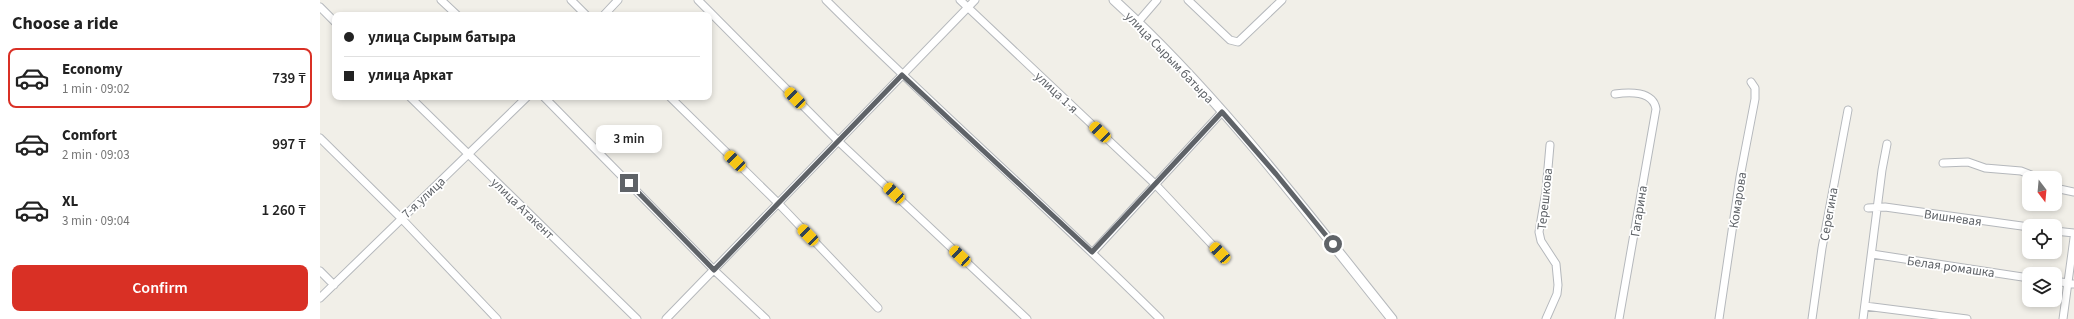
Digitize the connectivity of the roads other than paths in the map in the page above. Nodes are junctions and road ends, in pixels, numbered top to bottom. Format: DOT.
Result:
graph roads {
  1 [pos="441,0"];
  2 [pos="571,0"];
  3 [pos="618,0"];
  4 [pos="698,0"];
  5 [pos="826,0"];
  6 [pos="960,0"];
  7 [pos="975,0"];
  8 [pos="1114,0"];
  9 [pos="1157,0"];
  10 [pos="1188,0"];
  11 [pos="1282,0"];
  12 [pos="320,7"];
  13 [pos="968,7"];
  14 [pos="454,12"];
  15 [pos="583,12"];
  16 [pos="607,12"];
  17 [pos="710,12"];
  18 [pos="712,14"];
  19 [pos="332,19"];
  20 [pos="1138,22"];
  21 [pos="902,75"];
  22 [pos="1751,82"];
  23 [pos="1615,94"];
  24 [pos="413,100"];
  25 [pos="523,100"];
  26 [pos="547,100"];
  27 [pos="673,100"];
  28 [pos="1848,110"];
  29 [pos="1222,112"];
  30 [pos="320,138"];
  31 [pos="838,141"];
  32 [pos="1887,144"];
  33 [pos="1550,145"];
  34 [pos="468,155"];
  35 [pos="1943,163"];
  36 [pos="2022,171"];
  37 [pos="1155,184"];
  38 [pos="2062,189"];
  39 [pos="2074,192"];
  40 [pos="778,203"];
  41 [pos="1878,207"];
  42 [pos="1868,208"];
  43 [pos="401,218"];
  44 [pos="2022,226"];
  45 [pos="2062,232"];
  46 [pos="2074,233"];
  47 [pos="2074,238"];
  48 [pos="1092,252"];
  49 [pos="1220,253"];
  50 [pos="1872,254"];
  51 [pos="714,270"];
  52 [pos="320,271"];
  53 [pos="2022,277"];
  54 [pos="2071,284"];
  55 [pos="334,286"];
  56 [pos="320,298"];
  57 [pos="1864,306"];
  58 [pos="878,308"];
  59 [pos="1390,318"];
  60 [pos="497,319"];
  61 [pos="637,319"];
  62 [pos="666,319"];
  63 [pos="766,319"];
  64 [pos="1027,319"];
  65 [pos="1160,319"];
  66 [pos="1546,319"];
  67 [pos="1619,319"];
  68 [pos="1719,319"];
  69 [pos="1812,319"];
  70 [pos="1863,319"];
  71 [pos="1967,319"];
  72 [pos="2063,319"];
  1 -- 14 [label="street"];
  2 -- 15 [label="street"];
  3 -- 16 [label="street"];
  4 -- 17 [label="street"];
  5 -- 21 [label="street"];
  6 -- 13 [label="street, улица 1-я"];
  7 -- 13 [label="street"];
  8 -- 20 [label="street, улица Сырым батыра"];
  9 -- 20 [label="street"];
  10 -- 11 [label="street"];
  12 -- 19 [label="street"];
  13 -- 21 [label="street"];
  13 -- 37 [label="street, улица 1-я"];
  18 -- 31 [label="street"];
  20 -- 29 [label="street, улица Сырым батыра"];
  21 -- 31 [label="street"];
  21 -- 48 [label="street"];
  22 -- 68 [label="street, Комарова"];
  23 -- 67 [label="street, Гагарина"];
  24 -- 34 [label="street, улица Атакент"];
  25 -- 34 [label="street, 7-я улица"];
  26 -- 51 [label="street"];
  27 -- 40 [label="street"];
  28 -- 69 [label="street, Серегина"];
  29 -- 37 [label="street"];
  29 -- 59 [label="street, улица Сырым батыра"];
  30 -- 43 [label="street"];
  31 -- 40 [label="street"];
  31 -- 64 [label="street"];
  32 -- 41 [label="street"];
  33 -- 66 [label="street, Терешкова"];
  34 -- 43 [label="street, 7-я улица"];
  34 -- 61 [label="street, улица Атакент"];
  35 -- 36 [label="street"];
  37 -- 48 [label="street"];
  37 -- 49 [label="street, улица 1-я"];
  38 -- 39 [label="street"];
  40 -- 51 [label="street"];
  40 -- 58 [label="street"];
  41 -- 42 [label="street, Вишневая"];
  41 -- 44 [label="street, Вишневая"];
  41 -- 50 [label="street"];
  43 -- 55 [label="street, 7-я улица"];
  43 -- 60 [label="street"];
  45 -- 46 [label="street"];
  47 -- 54 [label="street"];
  48 -- 65 [label="street"];
  50 -- 53 [label="street, Белая ромашка"];
  50 -- 57 [label="street"];
  51 -- 62 [label="street"];
  51 -- 63 [label="street"];
  52 -- 55 [label="street"];
  54 -- 72 [label="street"];
  55 -- 56 [label="street, 7-я улица"];
  57 -- 70 [label="street"];
  57 -- 71 [label="street"];
}
